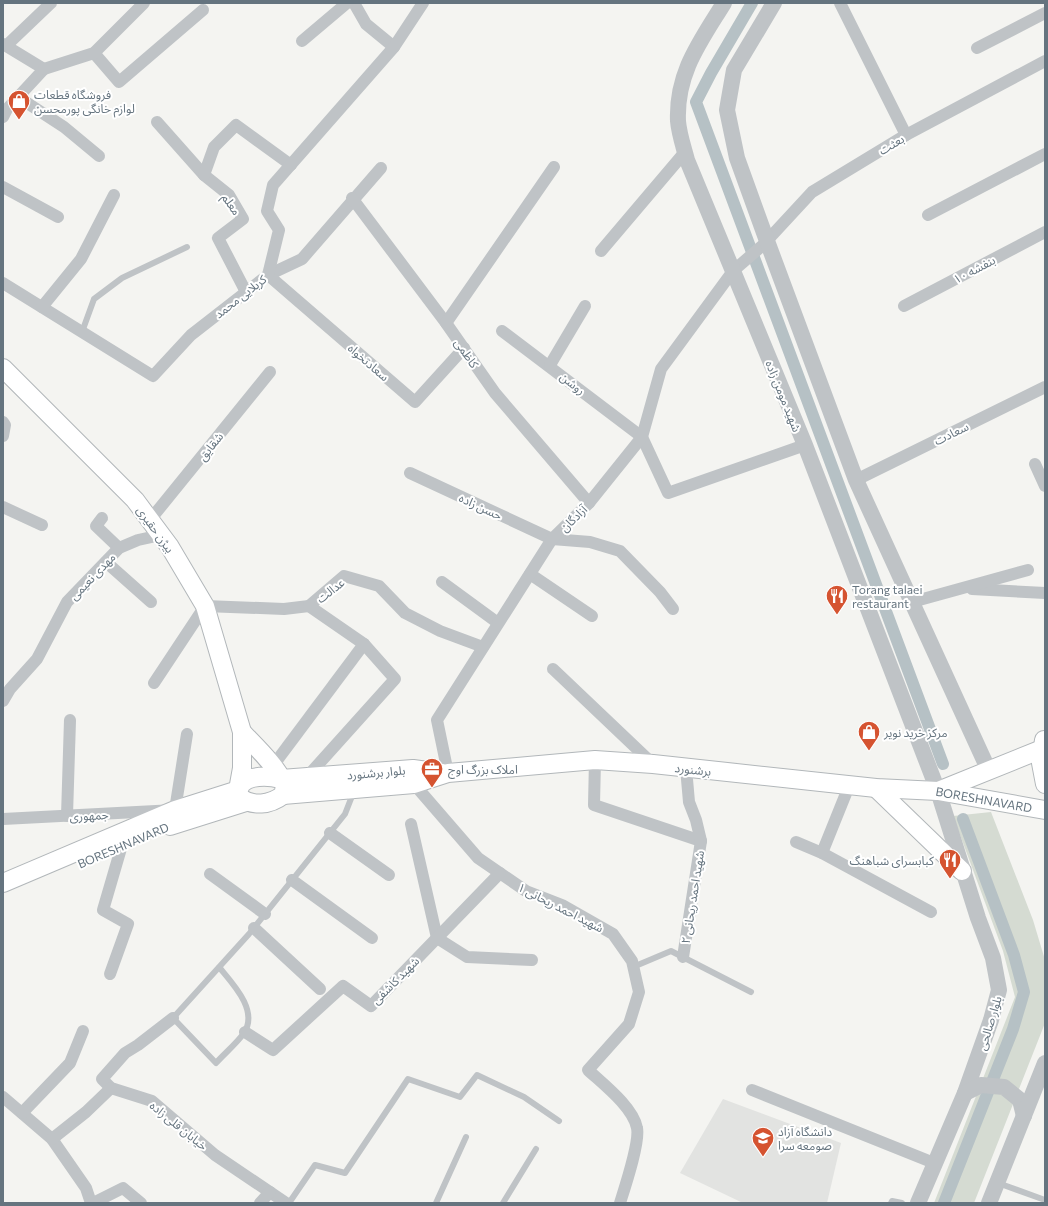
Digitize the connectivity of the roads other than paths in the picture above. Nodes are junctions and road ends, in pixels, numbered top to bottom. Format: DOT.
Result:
graph roads {
  1 [pos="50,3"];
  2 [pos="144,3"];
  3 [pos="347,3"];
  4 [pos="354,3"];
  5 [pos="423,3"];
  6 [pos="724,3"];
  7 [pos="774,3"];
  8 [pos="840,3"];
  9 [pos="203,10"];
  10 [pos="1045,13"];
  11 [pos="302,41"];
  12 [pos="5,44"];
  13 [pos="394,47"];
  14 [pos="977,48"];
  15 [pos="94,52"];
  16 [pos="1045,61"];
  17 [pos="44,69"];
  18 [pos="18,97"];
  19 [pos="3,117"];
  20 [pos="157,122"];
  21 [pos="906,135"];
  22 [pos="685,152"];
  23 [pos="1045,154"];
  24 [pos="99,156"];
  25 [pos="291,165"];
  26 [pos="554,167"];
  27 [pos="381,168"];
  28 [pos="204,175"];
  29 [pos="3,187"];
  30 [pos="114,195"];
  31 [pos="352,198"];
  32 [pos="928,215"];
  33 [pos="58,217"];
  34 [pos="1045,232"];
  35 [pos="761,246"];
  36 [pos="187,248"];
  37 [pos="600,251"];
  38 [pos="739,267"];
  39 [pos="268,275"];
  40 [pos="3,283"];
  41 [pos="246,292"];
  42 [pos="585,306"];
  43 [pos="904,306"];
  44 [pos="42,307"];
  45 [pos="446,323"];
  46 [pos="502,331"];
  47 [pos="82,332"];
  48 [pos="464,348"];
  49 [pos="550,365"];
  50 [pos="4,372"];
  51 [pos="270,372"];
  52 [pos="1045,387"];
  53 [pos="3,422"];
  54 [pos="3,436"];
  55 [pos="642,436"];
  56 [pos="805,445"];
  57 [pos="1035,464"];
  58 [pos="410,473"];
  59 [pos="856,480"];
  60 [pos="1045,486"];
  61 [pos="589,503"];
  62 [pos="3,507"];
  63 [pos="150,520"];
  64 [pos="99,522"];
  65 [pos="42,524"];
  66 [pos="161,535"];
  67 [pos="552,539"];
  68 [pos="119,548"];
  69 [pos="106,562"];
  70 [pos="1028,570"];
  71 [pos="530,574"];
  72 [pos="442,582"];
  73 [pos="961,589"];
  74 [pos="1045,593"];
  75 [pos="151,602"];
  76 [pos="912,602"];
  77 [pos="205,606"];
  78 [pos="309,606"];
  79 [pos="673,609"];
  80 [pos="592,616"];
  81 [pos="498,623"];
  82 [pos="364,644"];
  83 [pos="483,647"];
  84 [pos="553,669"];
  85 [pos="154,683"];
  86 [pos="3,701"];
  87 [pos="70,720"];
  88 [pos="242,732"];
  89 [pos="187,734"];
  90 [pos="1043,743"];
  91 [pos="595,760"];
  92 [pos="653,764"];
  93 [pos="686,768"];
  94 [pos="989,771"];
  95 [pos="448,773"];
  96 [pos="306,778"];
  97 [pos="279,780"];
  98 [pos="414,784"];
  99 [pos="1045,784"];
  100 [pos="849,786"];
  101 [pos="876,788"];
  102 [pos="355,789"];
  103 [pos="938,791"];
  104 [pos="242,796"];
  105 [pos="176,810"];
  106 [pos="1045,810"];
  107 [pos="67,816"];
  108 [pos="3,819"];
  109 [pos="411,824"];
  110 [pos="330,833"];
  111 [pos="701,841"];
  112 [pos="796,842"];
  113 [pos="122,845"];
  114 [pos="822,852"];
  115 [pos="962,871"];
  116 [pos="500,873"];
  117 [pos="210,874"];
  118 [pos="389,875"];
  119 [pos="292,880"];
  120 [pos="3,883"];
  121 [pos="3,896"];
  122 [pos="931,912"];
  123 [pos="265,914"];
  124 [pos="254,928"];
  125 [pos="372,938"];
  126 [pos="437,938"];
  127 [pos="683,957"];
  128 [pos="532,960"];
  129 [pos="219,967"];
  130 [pos="633,967"];
  131 [pos="110,974"];
  132 [pos="320,989"];
  133 [pos="751,992"];
  134 [pos="173,1018"];
  135 [pos="83,1031"];
  136 [pos="245,1032"];
  137 [pos="1045,1063"];
  138 [pos="111,1088"];
  139 [pos="752,1090"];
  140 [pos="965,1093"];
  141 [pos="3,1097"];
  142 [pos="22,1113"];
  143 [pos="1024,1116"];
  144 [pos="559,1121"];
  145 [pos="466,1137"];
  146 [pos="52,1139"];
  147 [pos="536,1149"];
  148 [pos="934,1163"];
  149 [pos="998,1183"];
  150 [pos="270,1192"];
  151 [pos="1045,1200"];
  152 [pos="92,1203"];
  153 [pos="141,1203"];
  154 [pos="260,1203"];
  155 [pos="287,1203"];
  156 [pos="436,1203"];
  157 [pos="503,1203"];
  158 [pos="620,1203"];
  159 [pos="891,1203"];
  160 [pos="902,1203"];
  161 [pos="918,1203"];
  162 [pos="989,1203"];
  1 -- 12 [label="street"];
  2 -- 15 [label="street"];
  3 -- 11 [label="street"];
  4 -- 13 [label="street"];
  5 -- 13 [label="street, کربلایی محمد"];
  6 -- 22 [label="street, شهید مومن زاده"];
  7 -- 35 [label="street"];
  8 -- 21 [label="street"];
  9 -- 15 [label="street"];
  10 -- 14 [label="street"];
  12 -- 17 [label="street"];
  13 -- 25 [label="street, کربلایی محمد"];
  15 -- 17 [label="street"];
  16 -- 21 [label="street, بعثت"];
  17 -- 18 [label="street"];
  18 -- 19 [label="street"];
  18 -- 24 [label="street"];
  20 -- 28 [label="street, معلم"];
  21 -- 35 [label="street, بعثت"];
  22 -- 37 [label="street"];
  22 -- 38 [label="street, شهید مومن زاده"];
  23 -- 32 [label="street"];
  25 -- 28 [label="street"];
  25 -- 39 [label="street, کربلایی محمد"];
  26 -- 45 [label="street"];
  27 -- 31 [label="street"];
  28 -- 41 [label="street, معلم"];
  29 -- 33 [label="street"];
  30 -- 44 [label="street"];
  31 -- 39 [label="street"];
  31 -- 45 [label="street, کاظمی"];
  34 -- 43 [label="street, بنفشه ۱۰"];
  35 -- 38 [label="street, بعثت"];
  35 -- 59 [label="street"];
  36 -- 47 [label="lane"];
  38 -- 55 [label="street, آزادگان"];
  38 -- 56 [label="street, شهید مومن زاده"];
  39 -- 41 [label="street, کربلایی محمد"];
  39 -- 48 [label="street, سعادتخواه"];
  40 -- 44 [label="street, کربلایی محمد"];
  41 -- 47 [label="street, کربلایی محمد"];
  42 -- 49 [label="street"];
  44 -- 47 [label="street, کربلایی محمد"];
  45 -- 48 [label="street, کاظمی"];
  46 -- 49 [label="street, روشن"];
  48 -- 61 [label="street, کاظمی"];
  49 -- 55 [label="street, روشن"];
  50 -- 63 [label="main road, بیژن حقیری"];
  51 -- 63 [label="street, شقایق"];
  52 -- 59 [label="street, سعادت"];
  53 -- 54 [label="street"];
  55 -- 56 [label="street"];
  55 -- 61 [label="street, آزادگان"];
  56 -- 103 [label="street, شهید مومن زاده"];
  57 -- 60 [label="street"];
  58 -- 67 [label="street, حسن زاده"];
  59 -- 76 [label="street"];
  61 -- 67 [label="street, آزادگان"];
  62 -- 65 [label="street"];
  63 -- 66 [label="main road, بیژن حقیری"];
  64 -- 68 [label="street"];
  66 -- 68 [label="street, مهدی نعیمی"];
  66 -- 77 [label="main road, بیژن حقیری"];
  67 -- 71 [label="street, آزادگان"];
  67 -- 79 [label="street"];
  68 -- 69 [label="street, مهدی نعیمی"];
  69 -- 75 [label="street"];
  69 -- 86 [label="street, مهدی نعیمی"];
  70 -- 73 [label="street"];
  71 -- 80 [label="street"];
  71 -- 81 [label="street, آزادگان"];
  72 -- 81 [label="street"];
  73 -- 74 [label="street"];
  73 -- 76 [label="street"];
  76 -- 94 [label="street"];
  77 -- 78 [label="street, عدالت"];
  77 -- 85 [label="street"];
  77 -- 88 [label="main road, بیژن حقیری"];
  78 -- 82 [label="street"];
  78 -- 83 [label="street, عدالت"];
  81 -- 83 [label="street, آزادگان"];
  82 -- 96 [label="street"];
  82 -- 97 [label="street"];
  83 -- 95 [label="street, آزادگان"];
  84 -- 92 [label="street"];
  87 -- 107 [label="street"];
  88 -- 97 [label="main road"];
  88 -- 104 [label="main road"];
  89 -- 105 [label="street"];
  90 -- 94 [label="main road, BORESHNAVARD"];
  90 -- 99 [label="main road"];
  91 -- 92 [label="main road, برشنورد"];
  91 -- 95 [label="main road, برشنورد"];
  91 -- 111 [label="street"];
  92 -- 93 [label="main road, برشنورد"];
  93 -- 100 [label="main road, برشنورد"];
  93 -- 111 [label="street, شهید احمد ریحانی ۲"];
  94 -- 103 [label="main road, BORESHNAVARD"];
  95 -- 96 [label="main road, بلوار برشنورد"];
  95 -- 98 [label="main road, بلوار برشنورد"];
  96 -- 97 [label="main road, بلوار برشنورد"];
  97 -- 102 [label="main road, بلوار برشنورد"];
  97 -- 104 [label="main road"];
  97 -- 104 [label="main road"];
  98 -- 102 [label="main road, بلوار برشنورد"];
  98 -- 116 [label="street, شهید احمد ریحانی ۱"];
  100 -- 101 [label="main road, برشنورد"];
  100 -- 114 [label="street"];
  101 -- 103 [label="main road, برشنورد"];
  101 -- 115 [label="main road"];
  102 -- 110 [label="lane"];
  103 -- 106 [label="main road, BORESHNAVARD"];
  103 -- 115 [label="street, بلوار صالحی"];
  104 -- 105 [label="main road, BORESHNAVARD"];
  104 -- 113 [label="main road, BORESHNAVARD"];
  105 -- 107 [label="street, جمهوری"];
  105 -- 120 [label="main road, BORESHNAVARD"];
  107 -- 108 [label="street, جمهوری"];
  109 -- 126 [label="street"];
  110 -- 118 [label="street"];
  110 -- 119 [label="lane"];
  111 -- 127 [label="street, شهید احمد ریحانی ۲"];
  112 -- 114 [label="street"];
  113 -- 121 [label="main road, BORESHNAVARD"];
  113 -- 131 [label="street"];
  114 -- 122 [label="street"];
  115 -- 140 [label="street, بلوار صالحی"];
  116 -- 126 [label="street, شهید کاشفی"];
  116 -- 130 [label="street, شهید احمد ریحانی ۱"];
  117 -- 123 [label="street"];
  119 -- 123 [label="lane"];
  119 -- 125 [label="street"];
  123 -- 124 [label="lane"];
  124 -- 129 [label="lane"];
  124 -- 132 [label="street"];
  126 -- 128 [label="street"];
  126 -- 136 [label="street, شهید کاشفی"];
  127 -- 130 [label="lane"];
  127 -- 133 [label="lane"];
  129 -- 134 [label="lane"];
  129 -- 136 [label="lane"];
  130 -- 158 [label="street, شهید احمد ریحانی ۱"];
  134 -- 136 [label="lane"];
  134 -- 138 [label="street"];
  135 -- 142 [label="street"];
  137 -- 143 [label="street"];
  138 -- 146 [label="street"];
  138 -- 150 [label="street, خیابان قلی زاده"];
  139 -- 148 [label="street"];
  140 -- 143 [label="street"];
  140 -- 148 [label="street, بلوار صالحی"];
  141 -- 142 [label="street"];
  142 -- 146 [label="street"];
  143 -- 149 [label="street"];
  144 -- 155 [label="lane"];
  145 -- 156 [label="lane"];
  146 -- 152 [label="street"];
  147 -- 157 [label="lane"];
  148 -- 161 [label="street, بلوار صالحی"];
  149 -- 151 [label="lane"];
  149 -- 162 [label="street"];
  150 -- 154 [label="street"];
  150 -- 155 [label="street, خیابان قلی زاده"];
  152 -- 153 [label="street"];
  159 -- 160 [label="lane"];
}
